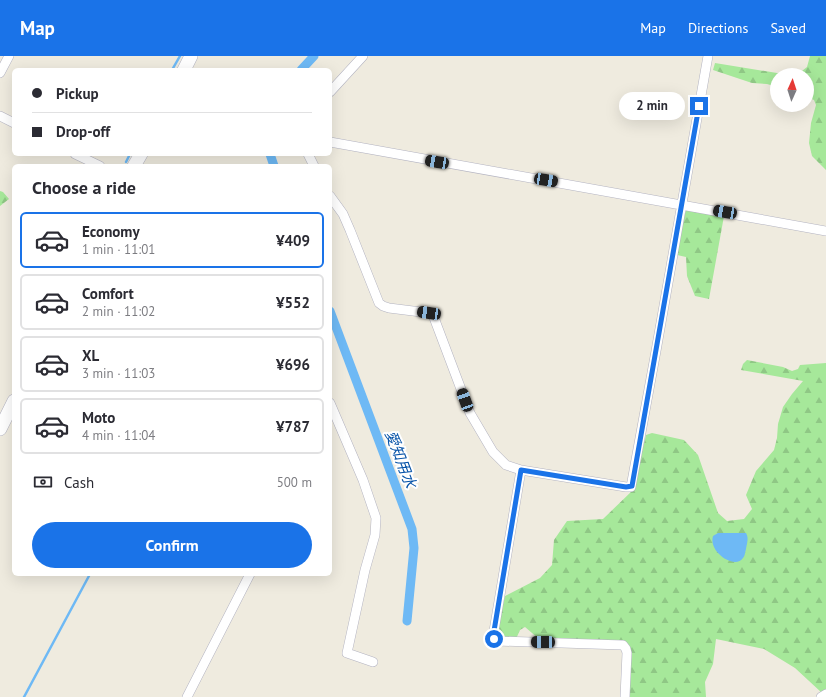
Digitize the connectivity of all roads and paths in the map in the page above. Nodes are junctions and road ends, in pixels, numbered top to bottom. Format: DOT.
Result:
graph roads {
  1 [pos="9,56"];
  2 [pos="191,56"];
  3 [pos="363,56"];
  4 [pos="708,56"];
  5 [pos="185,68"];
  6 [pos="0,73"];
  7 [pos="332,90"];
  8 [pos="0,116"];
  9 [pos="12,122"];
  10 [pos="332,142"];
  11 [pos="79,156"];
  12 [pos="96,164"];
  13 [pos="332,199"];
  14 [pos="682,204"];
  15 [pos="826,231"];
  16 [pos="12,405"];
  17 [pos="332,415"];
  18 [pos="0,428"];
  19 [pos="521,470"];
  20 [pos="249,576"];
  21 [pos="372,662"];
  22 [pos="826,694"];
  23 [pos="187,697"];
  24 [pos="625,697"];
  25 [pos="821,697"];
  1 -- 6 [label="street"];
  2 -- 5 [label="street"];
  3 -- 7 [label="street"];
  4 -- 14 [label="street"];
  8 -- 9 [label="street"];
  10 -- 14 [label="street"];
  11 -- 12 [label="street"];
  13 -- 19 [label="street"];
  14 -- 15 [label="street"];
  14 -- 19 [label="street"];
  16 -- 18 [label="street"];
  17 -- 21 [label="street"];
  19 -- 24 [label="street"];
  20 -- 23 [label="street"];
  22 -- 25 [label="street"];
}
